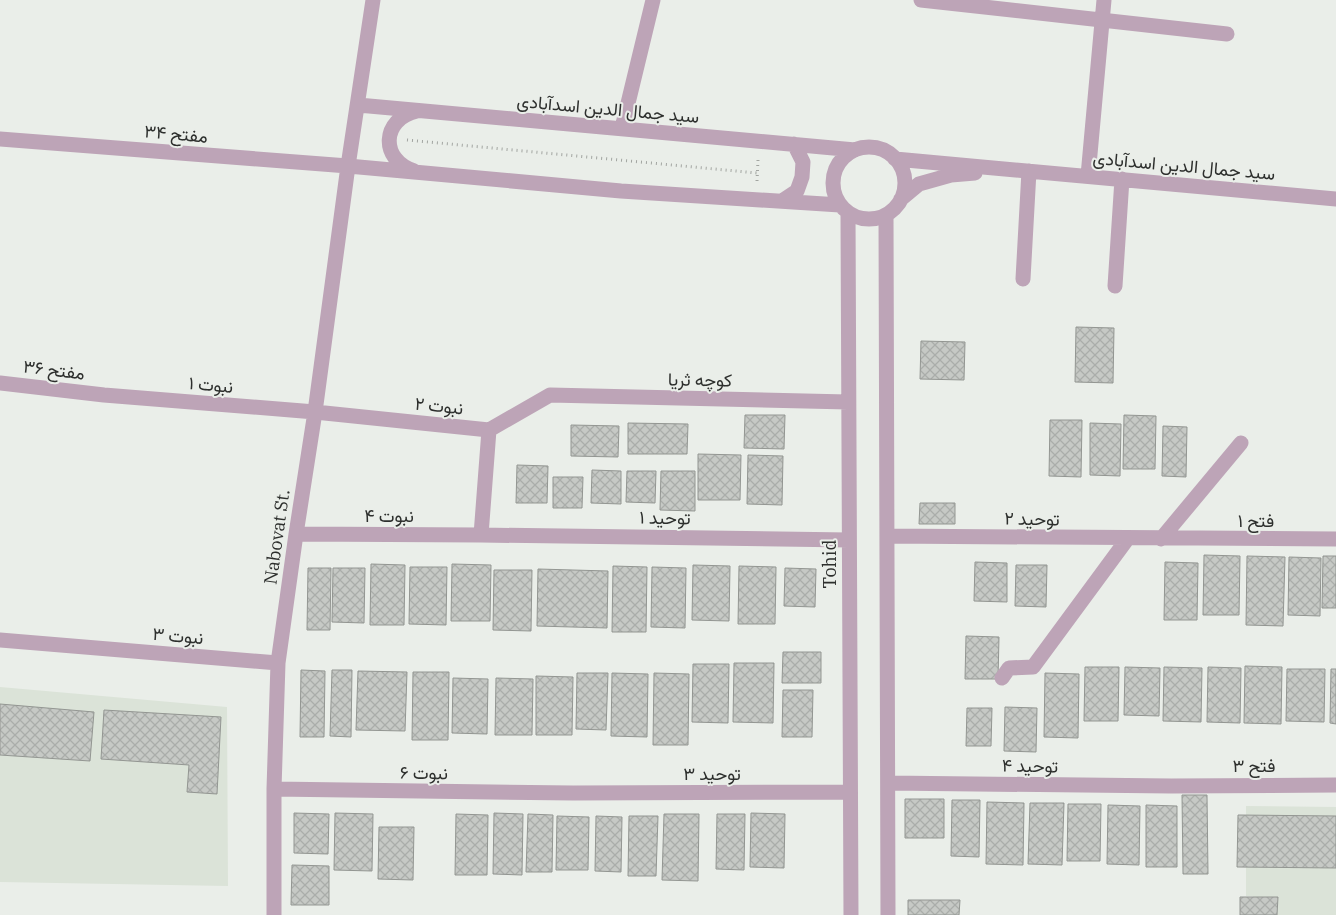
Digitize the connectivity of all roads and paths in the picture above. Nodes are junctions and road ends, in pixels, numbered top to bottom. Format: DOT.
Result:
graph roads {
  1 [pos="373,0"];
  2 [pos="653,0"];
  3 [pos="921,0"];
  4 [pos="1104,0"];
  5 [pos="1102,20"];
  6 [pos="1227,34"];
  7 [pos="358,104"];
  8 [pos="421,110"];
  9 [pos="622,128"];
  10 [pos="390,130"];
  11 [pos="0,139"];
  12 [pos="760,141"];
  13 [pos="794,144"];
  14 [pos="855,150"];
  15 [pos="895,159"];
  16 [pos="348,166"];
  17 [pos="1029,171"];
  18 [pos="418,173"];
  19 [pos="757,173"];
  20 [pos="1088,176"];
  21 [pos="1122,180"];
  22 [pos="901,199"];
  23 [pos="1336,199"];
  24 [pos="755,200"];
  25 [pos="782,201"];
  26 [pos="844,209"];
  27 [pos="886,215"];
  28 [pos="1023,279"];
  29 [pos="1115,286"];
  30 [pos="0,383"];
  31 [pos="104,394"];
  32 [pos="848,402"];
  33 [pos="315,412"];
  34 [pos="489,430"];
  35 [pos="1241,443"];
  36 [pos="296,534"];
  37 [pos="481,535"];
  38 [pos="887,536"];
  39 [pos="1128,538"];
  40 [pos="1161,539"];
  41 [pos="1177,539"];
  42 [pos="849,540"];
  43 [pos="1336,540"];
  44 [pos="0,640"];
  45 [pos="278,663"];
  46 [pos="1002,678"];
  47 [pos="888,783"];
  48 [pos="1336,785"];
  49 [pos="1171,786"];
  50 [pos="274,789"];
  51 [pos="850,792"];
  52 [pos="573,793"];
  53 [pos="274,915"];
  54 [pos="851,915"];
  55 [pos="888,915"];
  1 -- 7 [label="street, Nabovat St."];
  2 -- 9 [label="street"];
  3 -- 5 [label="street"];
  4 -- 5 [label="street"];
  5 -- 6 [label="street"];
  5 -- 20 [label="street"];
  7 -- 8 [label="street, سید جمال الدین اسدآبادی"];
  7 -- 16 [label="street, Nabovat St."];
  8 -- 9 [label="street, سید جمال الدین اسدآبادی"];
  8 -- 10 [label="street"];
  9 -- 12 [label="street, سید جمال الدین اسدآبادی"];
  10 -- 18 [label="street"];
  10 -- 19 [label="path"];
  11 -- 16 [label="street, مفتح ۳۴"];
  12 -- 13 [label="street, سید جمال الدین اسدآبادی"];
  12 -- 19 [label="path"];
  13 -- 14 [label="street, سید جمال الدین اسدآبادی"];
  13 -- 25 [label="street"];
  14 -- 15 [label="street"];
  14 -- 26 [label="street"];
  15 -- 17 [label="street, سید جمال الدین اسدآبادی"];
  15 -- 22 [label="street"];
  16 -- 18 [label="street"];
  16 -- 33 [label="street, Nabovat St."];
  17 -- 20 [label="street, سید جمال الدین اسدآبادی"];
  17 -- 22 [label="street, سید جمال الدین اسدآبادی"];
  17 -- 28 [label="street"];
  18 -- 24 [label="street"];
  19 -- 24 [label="path"];
  20 -- 21 [label="street, سید جمال الدین اسدآبادی"];
  21 -- 23 [label="street, سید جمال الدین اسدآبادی"];
  21 -- 29 [label="street"];
  22 -- 27 [label="street"];
  24 -- 25 [label="street"];
  25 -- 26 [label="street"];
  26 -- 27 [label="street"];
  26 -- 32 [label="street, Tohid"];
  27 -- 38 [label="street"];
  30 -- 31 [label="street, مفتح ۳۶"];
  31 -- 33 [label="street, نبوت ۱"];
  32 -- 34 [label="street, کوچه ثریا"];
  32 -- 42 [label="street, Tohid"];
  33 -- 34 [label="street, نبوت ۲"];
  33 -- 36 [label="street, Nabovat St."];
  34 -- 37 [label="street"];
  35 -- 40 [label="street"];
  36 -- 37 [label="street, نبوت ۴"];
  36 -- 45 [label="street, Nabovat St."];
  37 -- 42 [label="street, توحید ۱"];
  38 -- 39 [label="street, توحید ۲"];
  38 -- 47 [label="street"];
  39 -- 40 [label="street, توحید ۲"];
  39 -- 46 [label="street"];
  40 -- 41 [label="street, توحید ۲"];
  41 -- 43 [label="street, فتح ۱"];
  42 -- 51 [label="street, Tohid"];
  44 -- 45 [label="street, نبوت ۳"];
  45 -- 50 [label="street, Nabovat St."];
  47 -- 49 [label="street, توحید ۴"];
  47 -- 55 [label="street"];
  48 -- 49 [label="street, فتح ۳"];
  50 -- 52 [label="street, نبوت ۶"];
  50 -- 53 [label="street, Nabovat St."];
  51 -- 52 [label="street, توحید ۳"];
  51 -- 54 [label="street, Tohid"];
}
